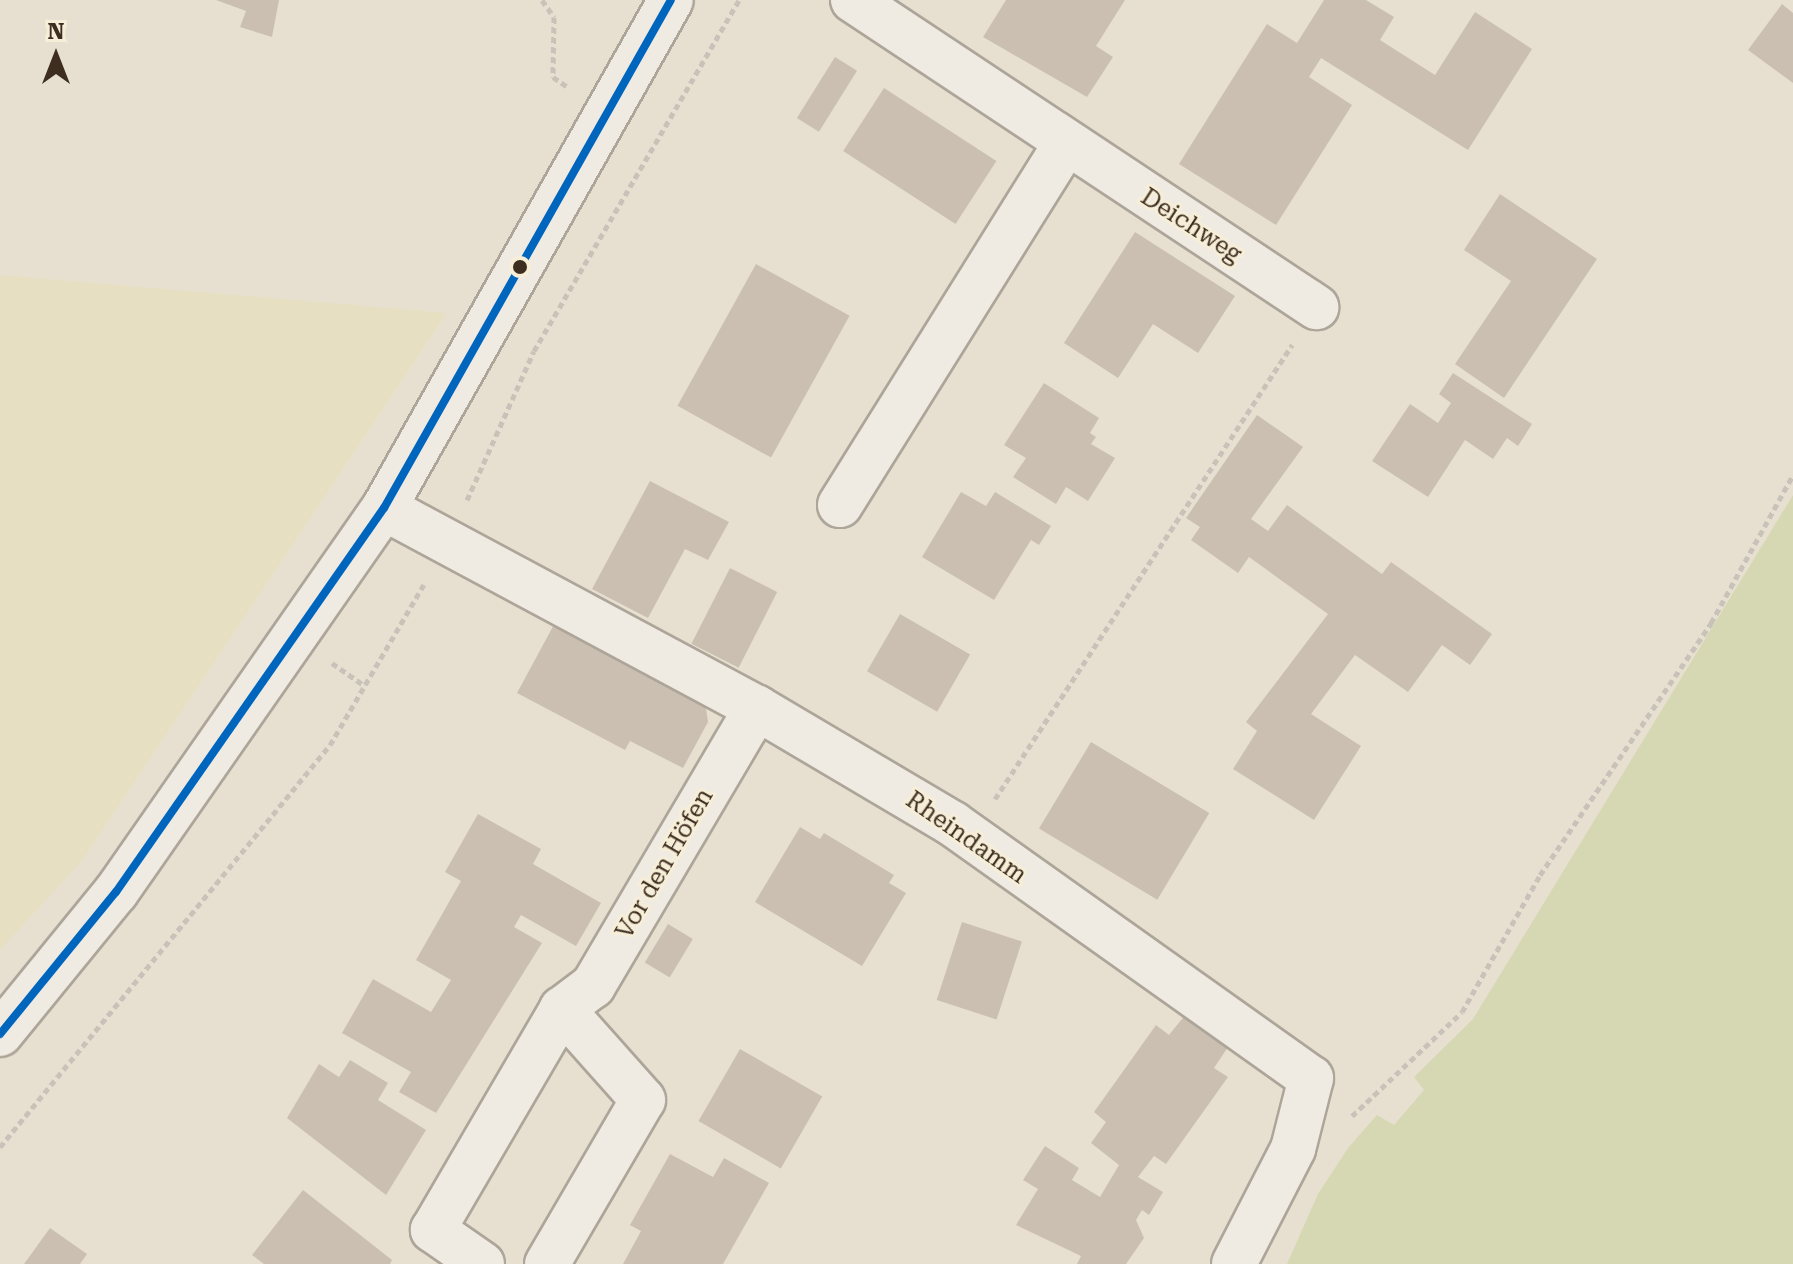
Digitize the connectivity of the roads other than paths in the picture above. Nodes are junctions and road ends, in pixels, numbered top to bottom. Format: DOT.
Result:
graph roads {
  1 [pos="671,0"];
  2 [pos="853,0"];
  3 [pos="1066,144"];
  4 [pos="1316,307"];
  5 [pos="840,505"];
  6 [pos="384,508"];
  7 [pos="757,708"];
  8 [pos="562,1009"];
  9 [pos="0,1034"];
  10 [pos="482,1264"];
  11 [pos="547,1264"];
  12 [pos="1234,1264"];
  1 -- 6 [label="street"];
  2 -- 3 [label="street, Deichweg"];
  3 -- 4 [label="street, Deichweg"];
  3 -- 5 [label="street"];
  6 -- 7 [label="street, Rheindamm"];
  6 -- 9 [label="street"];
  7 -- 8 [label="street, Vor den Höfen"];
  7 -- 12 [label="street, Rheindamm"];
  8 -- 10 [label="street, Vor den Höfen"];
  8 -- 11 [label="street"];
}
